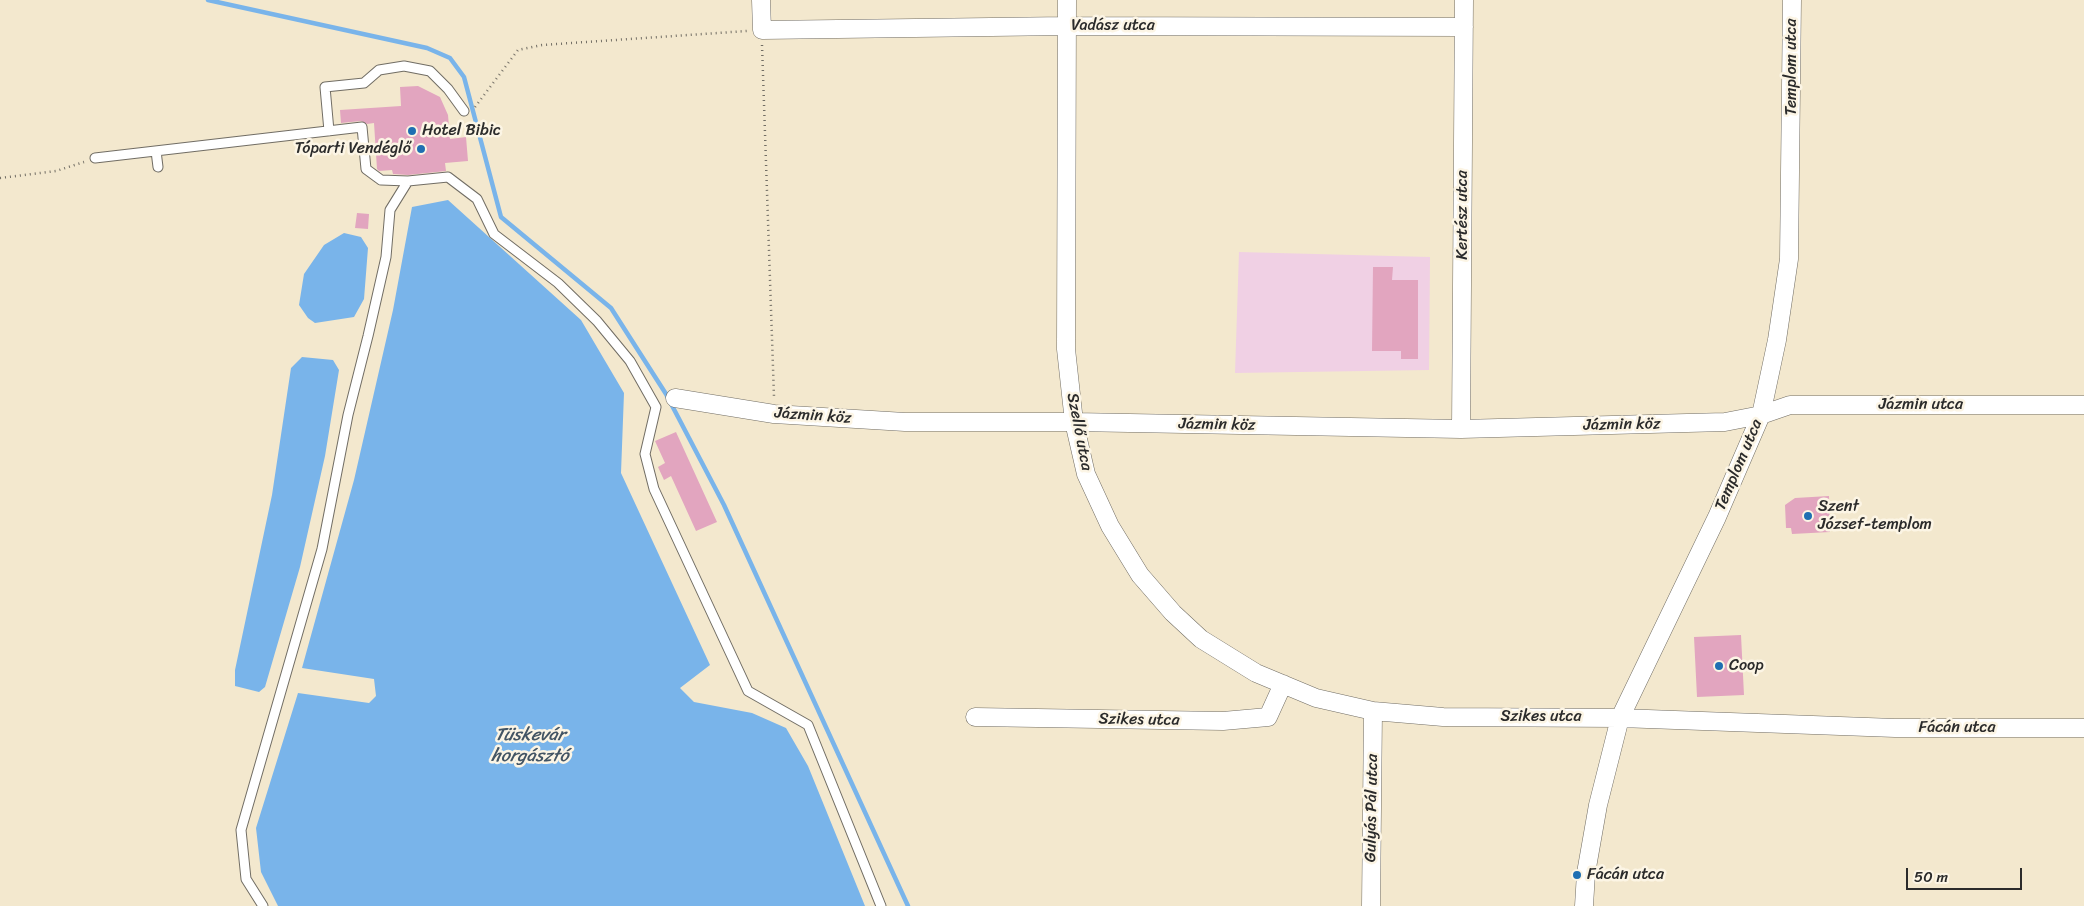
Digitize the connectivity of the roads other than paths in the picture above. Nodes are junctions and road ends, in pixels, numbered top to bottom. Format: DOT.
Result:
graph roads {
  1 [pos="761,0"];
  2 [pos="1067,0"];
  3 [pos="1464,0"];
  4 [pos="1792,0"];
  5 [pos="1067,26"];
  6 [pos="1464,27"];
  7 [pos="464,111"];
  8 [pos="329,131"];
  9 [pos="156,151"];
  10 [pos="95,158"];
  11 [pos="158,167"];
  12 [pos="408,181"];
  13 [pos="666,403"];
  14 [pos="2084,405"];
  15 [pos="1760,415"];
  16 [pos="1074,422"];
  17 [pos="1461,429"];
  18 [pos="1283,684"];
  19 [pos="1373,711"];
  20 [pos="975,717"];
  21 [pos="1620,718"];
  22 [pos="2084,728"];
  23 [pos="263,906"];
  24 [pos="881,906"];
  25 [pos="1371,906"];
  26 [pos="1584,906"];
  1 -- 5 [label="street, Vadász utca"];
  2 -- 5 [label="street, Szellő utca"];
  3 -- 6 [label="street, Kertész utca"];
  4 -- 15 [label="street, Templom utca"];
  5 -- 6 [label="street, Vadász utca"];
  5 -- 16 [label="street, Szellő utca"];
  6 -- 17 [label="street, Kertész utca"];
  7 -- 8 [label="lane"];
  8 -- 9 [label="lane"];
  8 -- 12 [label="lane"];
  9 -- 10 [label="lane"];
  9 -- 11 [label="lane"];
  12 -- 13 [label="lane"];
  12 -- 23 [label="lane"];
  13 -- 16 [label="street, Jázmin köz"];
  13 -- 24 [label="lane"];
  14 -- 15 [label="street, Jázmin utca"];
  15 -- 17 [label="street, Jázmin köz"];
  15 -- 21 [label="street, Templom utca"];
  16 -- 17 [label="street, Jázmin köz"];
  16 -- 18 [label="street, Szellő utca"];
  18 -- 19 [label="street, Szellő utca"];
  18 -- 20 [label="street, Szikes utca"];
  19 -- 21 [label="street, Szikes utca"];
  19 -- 25 [label="street, Gulyás Pál utca"];
  21 -- 22 [label="street, Fácán utca"];
  21 -- 26 [label="street, Templom utca"];
}
